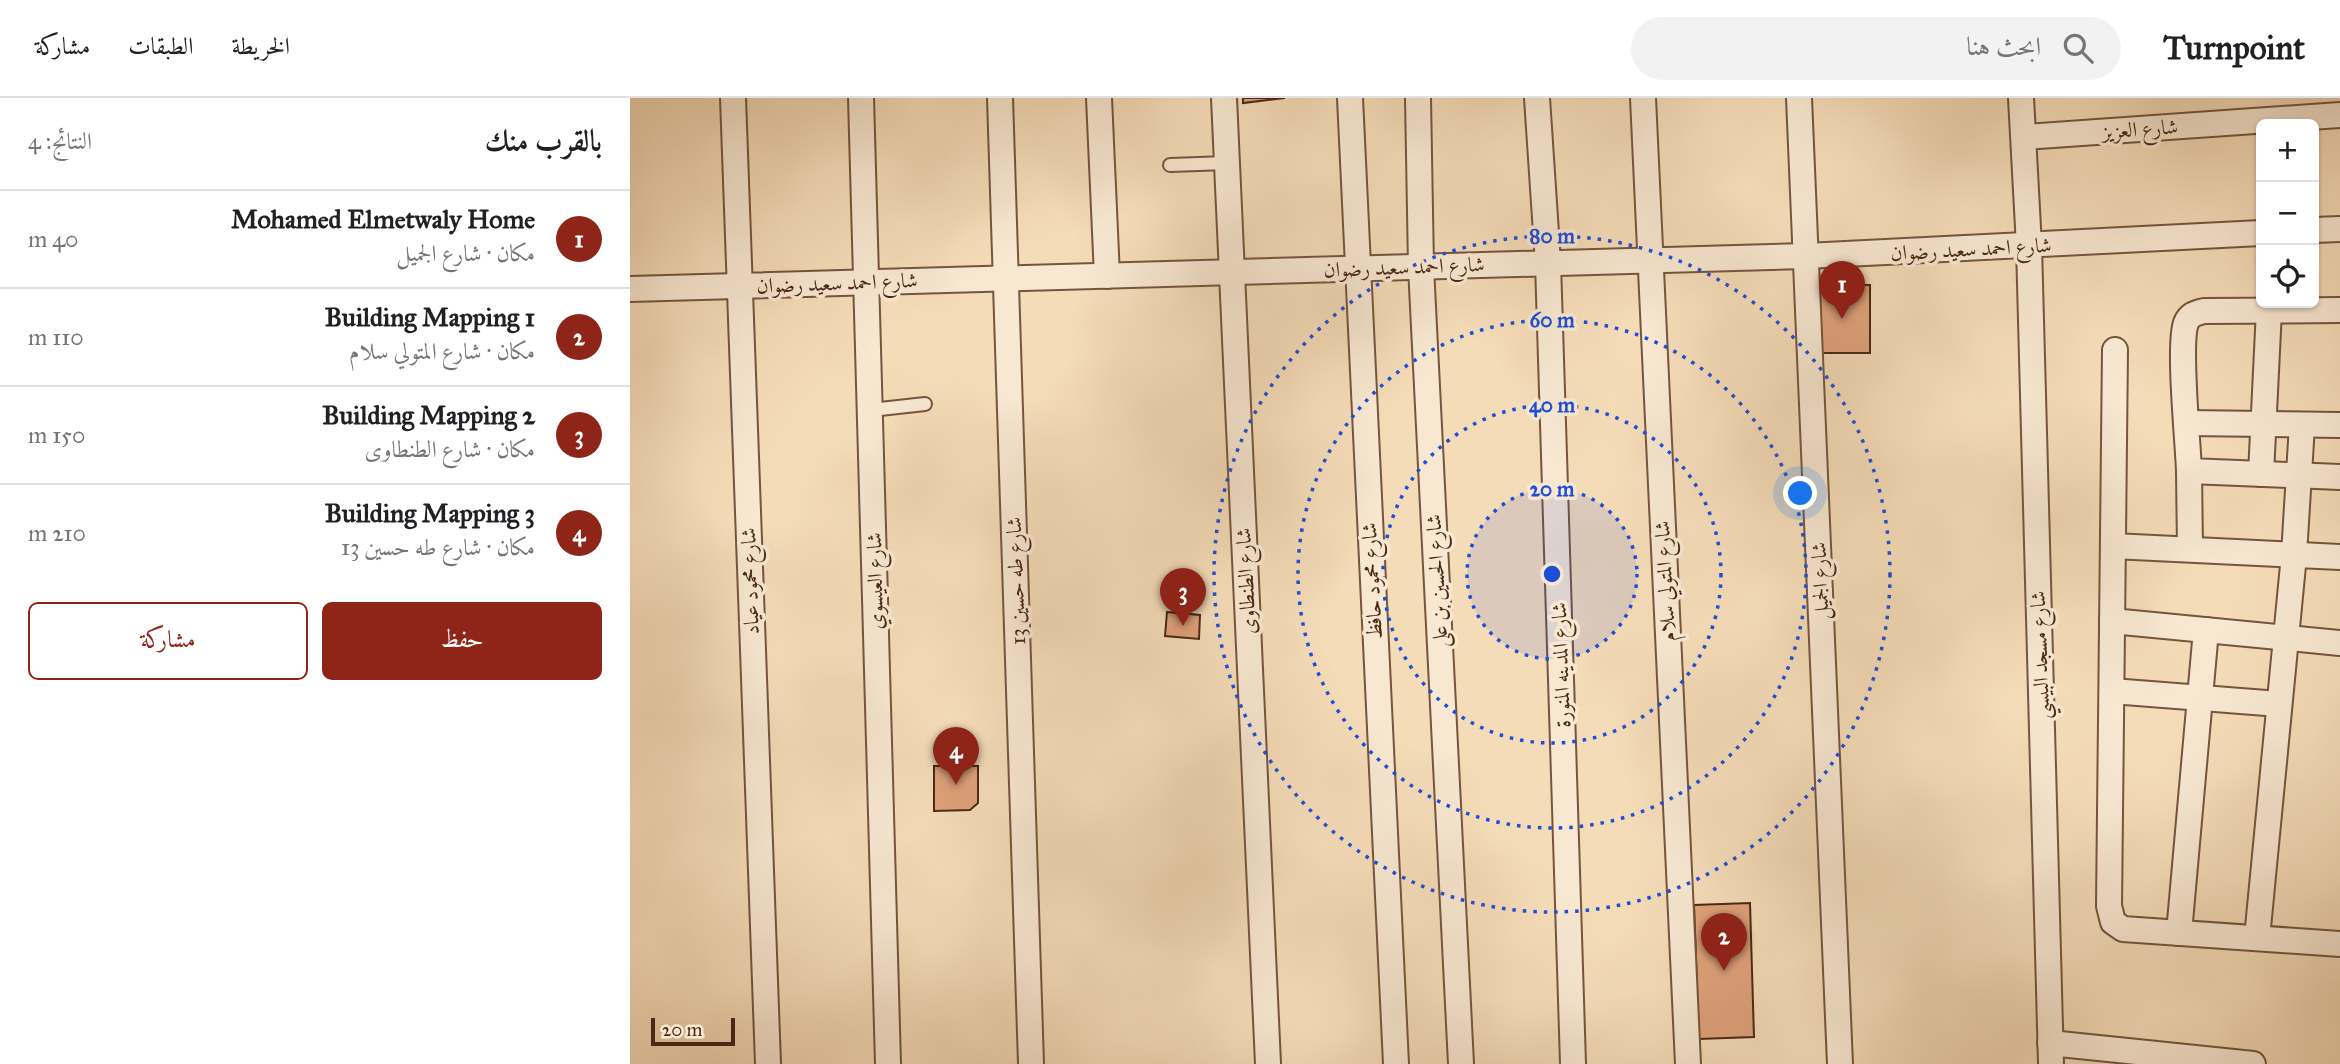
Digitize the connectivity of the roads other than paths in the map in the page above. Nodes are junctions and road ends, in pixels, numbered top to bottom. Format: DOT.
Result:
graph roads {
  1 [pos="733,98"];
  2 [pos="861,98"];
  3 [pos="1000,98"];
  4 [pos="1099,98"];
  5 [pos="1224,98"];
  6 [pos="1350,98"];
  7 [pos="1418,98"];
  8 [pos="1536,98"];
  9 [pos="1643,98"];
  10 [pos="1799,98"];
  11 [pos="2021,98"];
  12 [pos="2340,115"];
  13 [pos="2024,138"];
  14 [pos="1227,163"];
  15 [pos="1170,164"];
  16 [pos="2340,229"];
  17 [pos="2319,230"];
  18 [pos="2256,233"];
  19 [pos="2029,246"];
  20 [pos="1806,256"];
  21 [pos="1650,261"];
  22 [pos="1548,263"];
  23 [pos="1421,267"];
  24 [pos="1357,269"];
  25 [pos="1231,272"];
  26 [pos="1107,276"];
  27 [pos="1007,278"];
  28 [pos="868,282"];
  29 [pos="739,286"];
  30 [pos="630,289"];
  31 [pos="2269,310"];
  32 [pos="2340,310"];
  33 [pos="2115,350"];
  34 [pos="925,404"];
  35 [pos="871,410"];
  36 [pos="2187,423"];
  37 [pos="2263,424"];
  38 [pos="2302,425"];
  39 [pos="2340,425"];
  40 [pos="2189,471"];
  41 [pos="2261,474"];
  42 [pos="2301,475"];
  43 [pos="2340,477"];
  44 [pos="2113,546"];
  45 [pos="2190,549"];
  46 [pos="2294,555"];
  47 [pos="2340,557"];
  48 [pos="2112,621"];
  49 [pos="2206,630"];
  50 [pos="2285,638"];
  51 [pos="2340,643"];
  52 [pos="2112,691"];
  53 [pos="2200,698"];
  54 [pos="2279,704"];
  55 [pos="2179,933"];
  56 [pos="2257,938"];
  57 [pos="2340,944"];
  58 [pos="2050,1053"];
  59 [pos="768,1064"];
  60 [pos="888,1064"];
  61 [pos="1031,1064"];
  62 [pos="1268,1064"];
  63 [pos="1396,1064"];
  64 [pos="1461,1064"];
  65 [pos="1573,1064"];
  66 [pos="1688,1064"];
  67 [pos="1840,1064"];
  68 [pos="2253,1064"];
  1 -- 29 [label="street, شارع محمود عياد"];
  2 -- 28 [label="street, شارع العيسوي"];
  3 -- 27 [label="street, شارع طه حسين 13"];
  4 -- 26 [label="street"];
  5 -- 14 [label="street, شارع الطنطاوى"];
  6 -- 24 [label="street, شارع محمود حافظ"];
  7 -- 23 [label="street, شارع الحسين بن على"];
  8 -- 22 [label="street, شارع المدينه المنورة"];
  9 -- 21 [label="street, شارع المتولي سلام"];
  10 -- 20 [label="street, شارع الجميل"];
  11 -- 13 [label="street, شارع مسجد البيسي"];
  12 -- 13 [label="street, شارع العزيز"];
  13 -- 19 [label="street, شارع مسجد البيسي"];
  14 -- 15 [label="lane"];
  14 -- 25 [label="street, شارع الطنطاوى"];
  16 -- 17 [label="street"];
  18 -- 19 [label="street, شارع احمد سعيد رضوان"];
  19 -- 20 [label="street, شارع احمد سعيد رضوان"];
  19 -- 58 [label="street, شارع مسجد البيسي"];
  20 -- 21 [label="street, شارع احمد سعيد رضوان"];
  20 -- 67 [label="street, شارع الجميل"];
  21 -- 22 [label="street, شارع احمد سعيد رضوان"];
  21 -- 66 [label="street, شارع المتولي سلام"];
  22 -- 23 [label="street, شارع احمد سعيد رضوان"];
  22 -- 65 [label="street, شارع المدينه المنورة"];
  23 -- 24 [label="street, شارع احمد سعيد رضوان"];
  23 -- 64 [label="street, شارع الحسين بن على"];
  24 -- 25 [label="street, شارع احمد سعيد رضوان"];
  24 -- 63 [label="street, شارع محمود حافظ"];
  25 -- 26 [label="street, شارع احمد سعيد رضوان"];
  25 -- 62 [label="street, شارع الطنطاوى"];
  26 -- 27 [label="street, شارع احمد سعيد رضوان"];
  27 -- 28 [label="street, شارع احمد سعيد رضوان"];
  27 -- 61 [label="street, شارع طه حسين 13"];
  28 -- 29 [label="street, شارع احمد سعيد رضوان"];
  28 -- 35 [label="street, شارع العيسوي"];
  29 -- 30 [label="street, شارع احمد سعيد رضوان"];
  29 -- 59 [label="street, شارع محمود عياد"];
  31 -- 32 [label="street"];
  31 -- 36 [label="street"];
  31 -- 37 [label="street"];
  33 -- 44 [label="street"];
  34 -- 35 [label="lane"];
  35 -- 60 [label="street, شارع العيسوي"];
  36 -- 37 [label="street"];
  36 -- 40 [label="street"];
  37 -- 38 [label="street"];
  37 -- 41 [label="street"];
  38 -- 39 [label="street"];
  38 -- 42 [label="street"];
  40 -- 41 [label="street"];
  40 -- 45 [label="street"];
  41 -- 42 [label="street"];
  42 -- 43 [label="street"];
  42 -- 46 [label="street"];
  44 -- 45 [label="street"];
  44 -- 48 [label="street"];
  45 -- 46 [label="street"];
  46 -- 47 [label="street"];
  46 -- 50 [label="street"];
  48 -- 49 [label="street"];
  48 -- 52 [label="street"];
  49 -- 50 [label="street"];
  49 -- 53 [label="street"];
  50 -- 51 [label="street"];
  50 -- 54 [label="street"];
  52 -- 53 [label="street"];
  52 -- 55 [label="street"];
  53 -- 54 [label="street"];
  53 -- 55 [label="street"];
  54 -- 56 [label="street"];
  55 -- 56 [label="street"];
  56 -- 57 [label="street"];
  58 -- 68 [label="street"];
}
